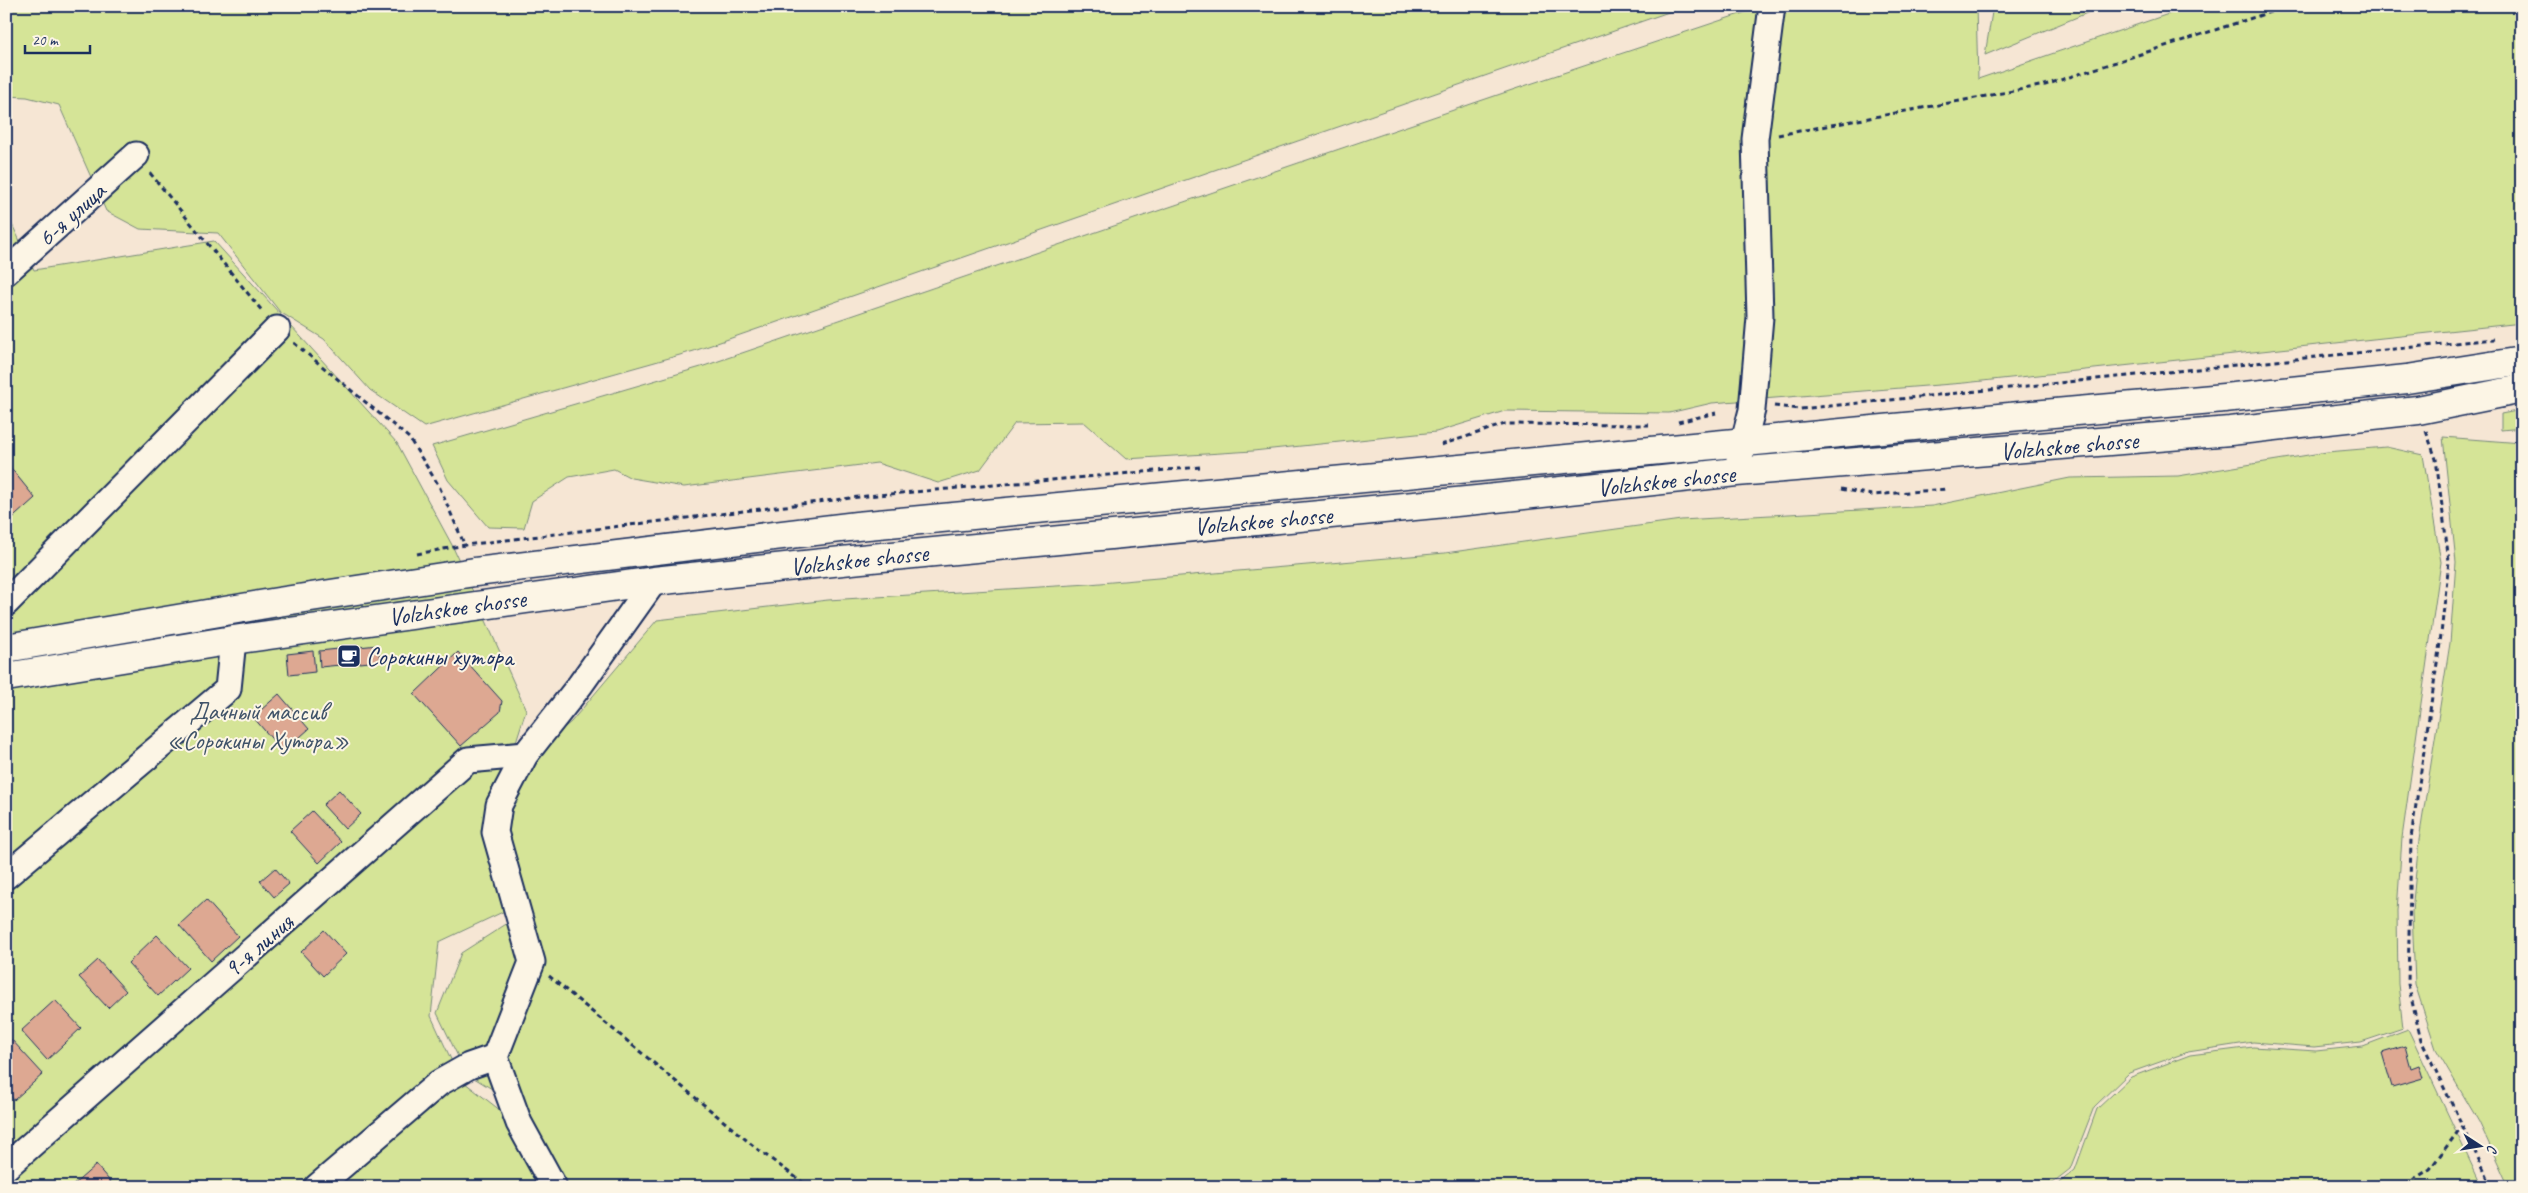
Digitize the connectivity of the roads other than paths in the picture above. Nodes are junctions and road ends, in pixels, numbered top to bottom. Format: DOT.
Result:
graph roads {
  1 [pos="1772,6"];
  2 [pos="136,155"];
  3 [pos="6,272"];
  4 [pos="277,329"];
  5 [pos="2522,361"];
  6 [pos="2522,390"];
  7 [pos="1743,443"];
  8 [pos="1736,472"];
  9 [pos="654,581"];
  10 [pos="6,603"];
  11 [pos="233,640"];
  12 [pos="6,648"];
  13 [pos="6,677"];
  14 [pos="525,755"];
  15 [pos="6,876"];
  16 [pos="495,1057"];
  17 [pos="6,1167"];
  18 [pos="317,1187"];
  19 [pos="554,1187"];
  1 -- 7 [label="street"];
  2 -- 3 [label="street, 6-я улица"];
  4 -- 10 [label="street"];
  5 -- 7 [label="main road, Volzhskoe shosse"];
  6 -- 8 [label="main road, Volzhskoe shosse"];
  7 -- 8 [label="street"];
  7 -- 12 [label="main road, Volzhskoe shosse"];
  8 -- 9 [label="main road, Volzhskoe shosse"];
  9 -- 11 [label="main road, Volzhskoe shosse"];
  9 -- 14 [label="street"];
  11 -- 13 [label="main road, Volzhskoe shosse"];
  11 -- 15 [label="street"];
  14 -- 16 [label="street"];
  14 -- 17 [label="street, 9-я линия"];
  16 -- 18 [label="street"];
  16 -- 19 [label="street"];
}
